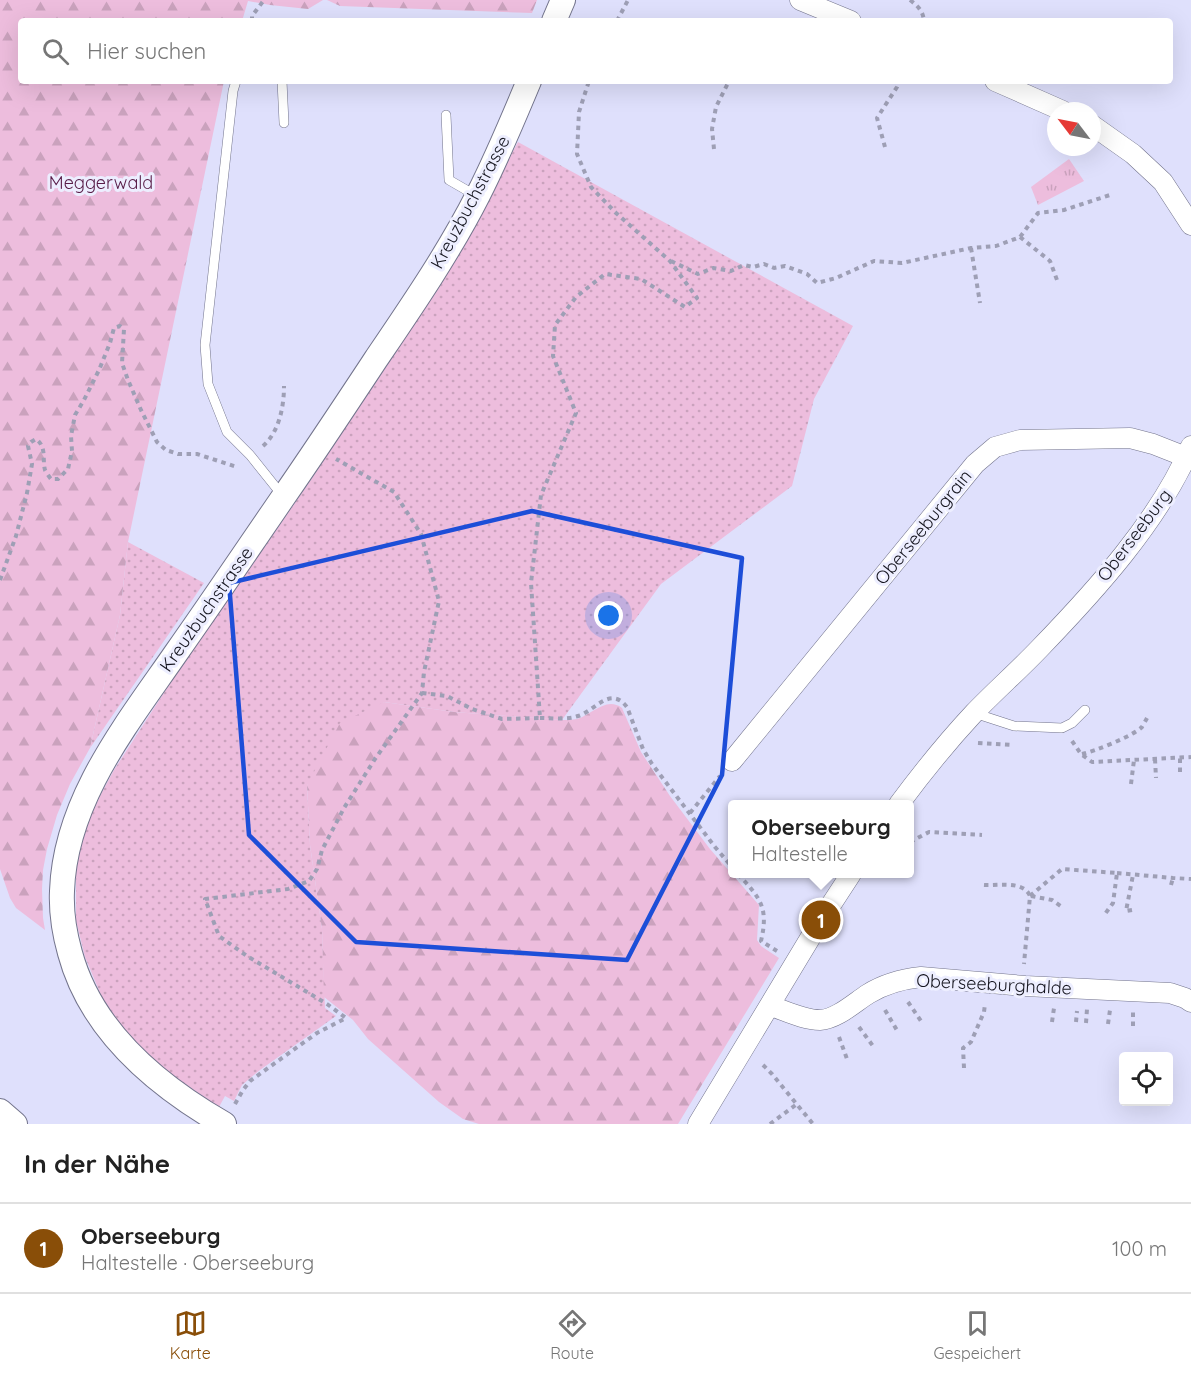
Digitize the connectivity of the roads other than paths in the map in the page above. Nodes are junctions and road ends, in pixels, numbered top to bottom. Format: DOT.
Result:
graph roads {
  1 [pos="562,0"];
  2 [pos="800,0"];
  3 [pos="833,6"];
  4 [pos="555,18"];
  5 [pos="847,18"];
  6 [pos="236,84"];
  7 [pos="282,84"];
  8 [pos="528,84"];
  9 [pos="1002,84"];
  10 [pos="1047,104"];
  11 [pos="446,115"];
  12 [pos="284,123"];
  13 [pos="1101,131"];
  14 [pos="477,196"];
  15 [pos="1191,225"];
  16 [pos="1189,452"];
  17 [pos="284,497"];
  18 [pos="1085,710"];
  19 [pos="974,713"];
  20 [pos="732,761"];
  21 [pos="902,800"];
  22 [pos="848,878"];
  23 [pos="1191,1002"];
  24 [pos="771,1006"];
  25 [pos="0,1111"];
  26 [pos="15,1124"];
  27 [pos="224,1124"];
  28 [pos="698,1124"];
  1 -- 4 [label="street"];
  2 -- 3 [label="street"];
  3 -- 5 [label="street"];
  6 -- 17 [label="lane"];
  7 -- 12 [label="lane"];
  8 -- 14 [label="street, Kreuzbuchstrasse"];
  9 -- 10 [label="street"];
  11 -- 14 [label="lane"];
  13 -- 15 [label="street"];
  14 -- 17 [label="street, Kreuzbuchstrasse"];
  16 -- 19 [label="street, Oberseeburg"];
  16 -- 20 [label="street, Oberseeburgrain"];
  17 -- 27 [label="street, Kreuzbuchstrasse"];
  18 -- 19 [label="lane"];
  19 -- 21 [label="street, Oberseeburg"];
  22 -- 24 [label="street"];
  23 -- 24 [label="street, Oberseeburghalde"];
  24 -- 28 [label="street"];
  25 -- 26 [label="street"];
}
